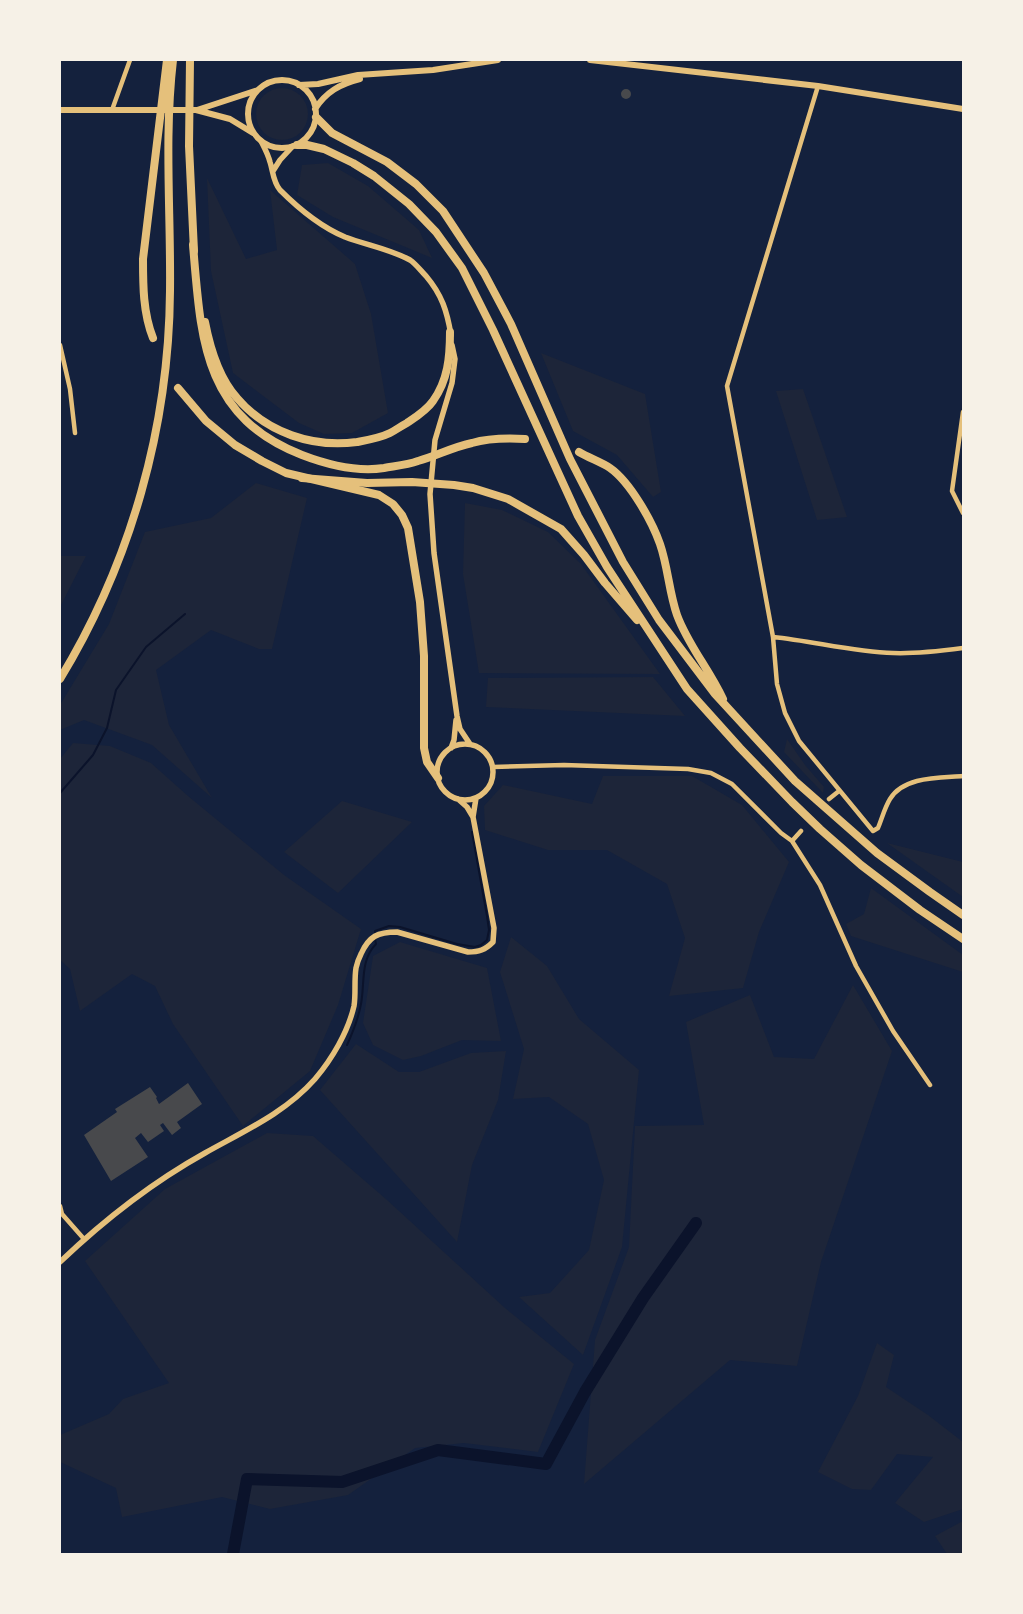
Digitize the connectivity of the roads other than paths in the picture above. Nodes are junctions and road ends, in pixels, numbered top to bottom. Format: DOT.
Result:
graph roads {
  1 [pos="130,60"];
  2 [pos="166,60"];
  3 [pos="173,60"];
  4 [pos="190,60"];
  5 [pos="498,60"];
  6 [pos="590,60"];
  7 [pos="388,73"];
  8 [pos="299,85"];
  9 [pos="818,86"];
  10 [pos="259,89"];
  11 [pos="963,109"];
  12 [pos="60,110"];
  13 [pos="112,110"];
  14 [pos="196,110"];
  15 [pos="315,113"];
  16 [pos="254,134"];
  17 [pos="261,141"];
  18 [pos="295,146"];
  19 [pos="273,171"];
  20 [pos="193,245"];
  21 [pos="450,332"];
  22 [pos="153,338"];
  23 [pos="60,345"];
  24 [pos="178,388"];
  25 [pos="963,412"];
  26 [pos="75,433"];
  27 [pos="525,439"];
  28 [pos="579,452"];
  29 [pos="302,478"];
  30 [pos="963,513"];
  31 [pos="774,637"];
  32 [pos="963,648"];
  33 [pos="661,649"];
  34 [pos="60,679"];
  35 [pos="726,707"];
  36 [pos="457,716"];
  37 [pos="470,744"];
  38 [pos="451,748"];
  39 [pos="493,767"];
  40 [pos="963,776"];
  41 [pos="438,778"];
  42 [pos="839,791"];
  43 [pos="476,798"];
  44 [pos="458,799"];
  45 [pos="825,802"];
  46 [pos="473,818"];
  47 [pos="801,831"];
  48 [pos="792,841"];
  49 [pos="963,915"];
  50 [pos="963,939"];
  51 [pos="930,1085"];
  52 [pos="60,1206"];
  53 [pos="84,1239"];
  54 [pos="60,1262"];
  1 -- 13 [label="street"];
  2 -- 22 [label="highway"];
  3 -- 34 [label="highway"];
  4 -- 20 [label="highway"];
  5 -- 7 [label="main road"];
  6 -- 9 [label="main road"];
  7 -- 8 [label="main road"];
  7 -- 15 [label="main road"];
  8 -- 10 [label="main road"];
  8 -- 15 [label="main road"];
  9 -- 11 [label="main road"];
  9 -- 31 [label="street"];
  10 -- 14 [label="main road"];
  10 -- 16 [label="main road"];
  12 -- 13 [label="main road"];
  13 -- 14 [label="main road"];
  14 -- 16 [label="main road"];
  15 -- 18 [label="main road"];
  15 -- 35 [label="highway"];
  16 -- 17 [label="main road"];
  17 -- 18 [label="main road"];
  17 -- 19 [label="street"];
  18 -- 19 [label="street"];
  18 -- 33 [label="highway"];
  19 -- 21 [label="street"];
  20 -- 21 [label="highway"];
  20 -- 27 [label="highway"];
  21 -- 36 [label="street"];
  23 -- 26 [label="street"];
  24 -- 29 [label="highway"];
  25 -- 30 [label="street"];
  28 -- 35 [label="highway"];
  29 -- 33 [label="highway"];
  29 -- 41 [label="highway"];
  31 -- 32 [label="street"];
  31 -- 42 [label="street"];
  33 -- 50 [label="highway"];
  35 -- 45 [label="highway"];
  36 -- 37 [label="street"];
  36 -- 38 [label="street"];
  37 -- 38 [label="street"];
  37 -- 39 [label="street"];
  38 -- 41 [label="street"];
  39 -- 43 [label="street"];
  39 -- 48 [label="street"];
  40 -- 42 [label="street"];
  41 -- 44 [label="street"];
  42 -- 45 [label="street"];
  43 -- 44 [label="street"];
  43 -- 46 [label="street"];
  44 -- 46 [label="street"];
  45 -- 49 [label="highway"];
  46 -- 53 [label="street"];
  47 -- 48 [label="street"];
  48 -- 51 [label="street"];
  52 -- 53 [label="street"];
  53 -- 54 [label="street"];
}
